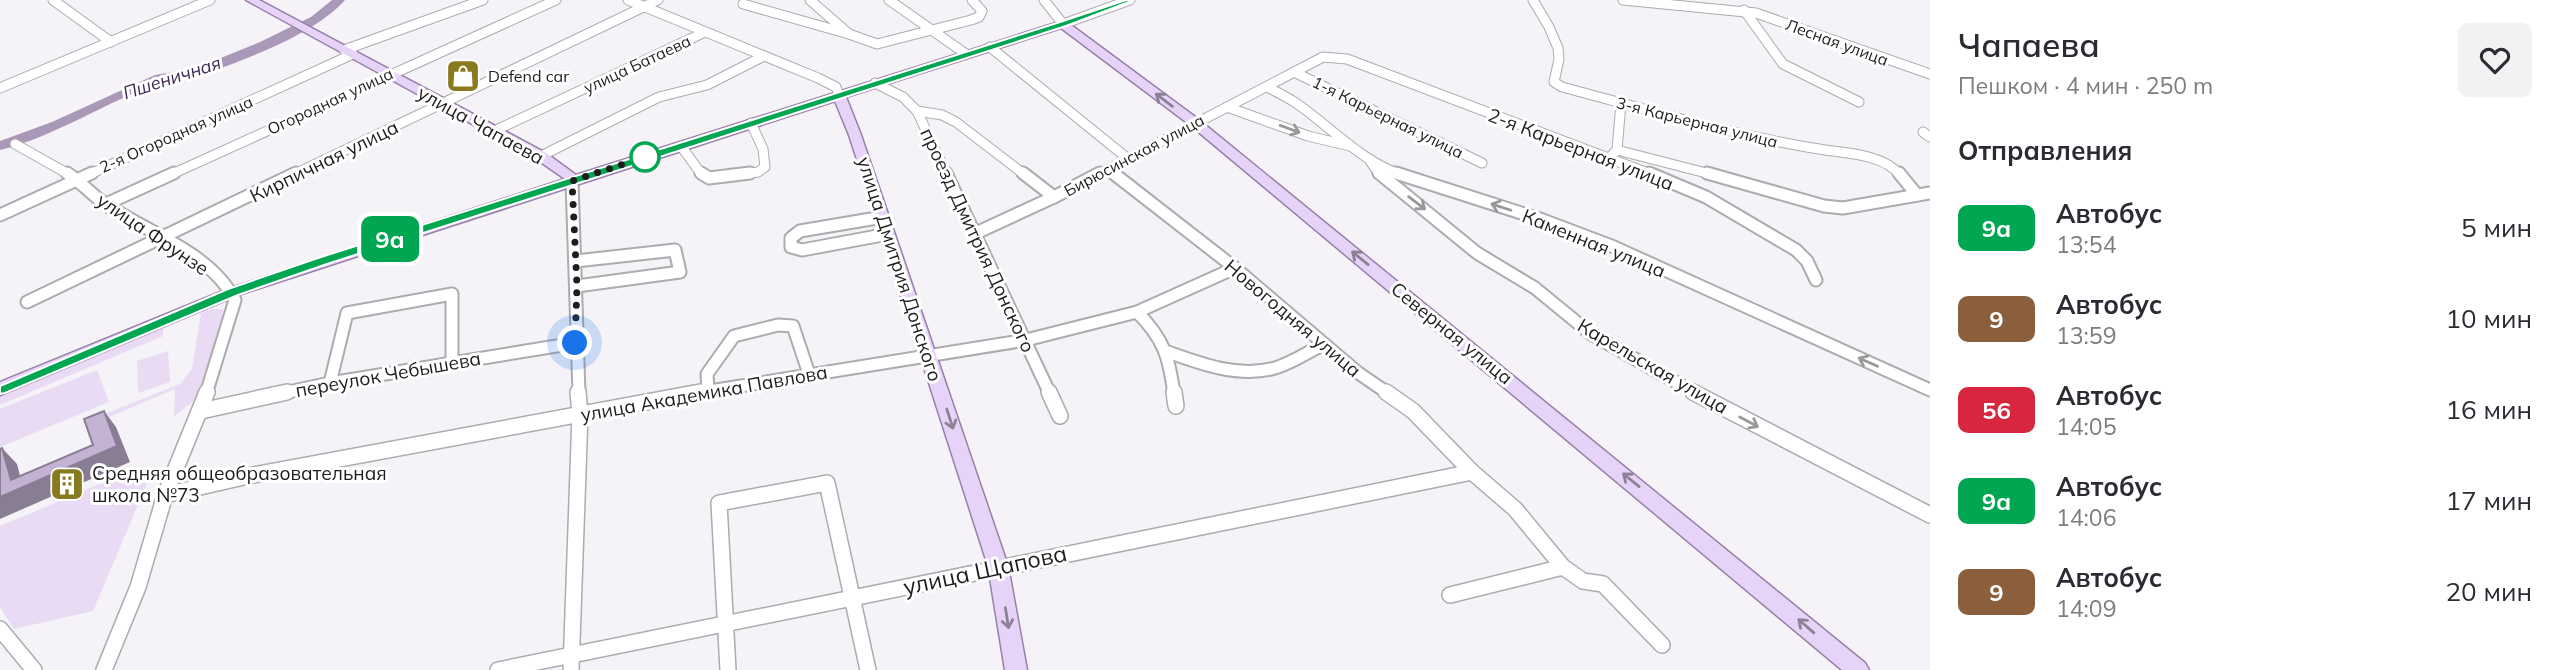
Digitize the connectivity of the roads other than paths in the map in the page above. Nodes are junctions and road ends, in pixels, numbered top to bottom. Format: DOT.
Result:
graph roads {
  1 [pos="53,0"];
  2 [pos="210,0"];
  3 [pos="251,0"];
  4 [pos="483,0"];
  5 [pos="556,0"];
  6 [pos="628,0"];
  7 [pos="658,0"];
  8 [pos="750,0"];
  9 [pos="810,0"];
  10 [pos="889,0"];
  11 [pos="972,0"];
  12 [pos="1044,0"];
  13 [pos="1130,0"];
  14 [pos="1533,0"];
  15 [pos="1623,0"];
  16 [pos="645,6"];
  17 [pos="1744,10"];
  18 [pos="1063,24"];
  19 [pos="932,31"];
  20 [pos="705,32"];
  21 [pos="849,34"];
  22 [pos="111,42"];
  23 [pos="990,47"];
  24 [pos="348,52"];
  25 [pos="966,54"];
  26 [pos="764,57"];
  27 [pos="1322,57"];
  28 [pos="1294,72"];
  29 [pos="389,74"];
  30 [pos="1930,74"];
  31 [pos="876,83"];
  32 [pos="1267,87"];
  33 [pos="0,88"];
  34 [pos="839,94"];
  35 [pos="1859,102"];
  36 [pos="1622,103"];
  37 [pos="442,104"];
  38 [pos="1227,107"];
  39 [pos="918,111"];
  40 [pos="1194,122"];
  41 [pos="751,123"];
  42 [pos="492,132"];
  43 [pos="15,144"];
  44 [pos="681,146"];
  45 [pos="1353,147"];
  46 [pos="1614,153"];
  47 [pos="541,156"];
  48 [pos="1369,157"];
  49 [pos="1127,158"];
  50 [pos="1482,163"];
  51 [pos="1109,170"];
  52 [pos="76,179"];
  53 [pos="572,181"];
  54 [pos="1930,193"];
  55 [pos="1917,195"];
  56 [pos="1055,197"];
  57 [pos="106,204"];
  58 [pos="0,215"];
  59 [pos="883,217"];
  60 [pos="975,233"];
  61 [pos="888,234"];
  62 [pos="166,237"];
  63 [pos="576,261"];
  64 [pos="1235,268"];
  65 [pos="1816,280"];
  66 [pos="577,286"];
  67 [pos="233,292"];
  68 [pos="27,302"];
  69 [pos="1137,312"];
  70 [pos="1026,340"];
  71 [pos="575,343"];
  72 [pos="1324,344"];
  73 [pos="1168,352"];
  74 [pos="929,355"];
  75 [pos="452,363"];
  76 [pos="809,374"];
  77 [pos="330,383"];
  78 [pos="0,389"];
  79 [pos="1930,390"];
  80 [pos="708,391"];
  81 [pos="1176,406"];
  82 [pos="201,411"];
  83 [pos="580,414"];
  84 [pos="1060,415"];
  85 [pos="1472,472"];
  86 [pos="165,495"];
  87 [pos="1930,515"];
  88 [pos="998,566"];
  89 [pos="1563,567"];
  90 [pos="1450,595"];
  91 [pos="853,597"];
  92 [pos="725,624"];
  93 [pos="0,629"];
  94 [pos="1662,645"];
  95 [pos="572,664"];
  96 [pos="34,670"];
  97 [pos="104,670"];
  98 [pos="498,670"];
  99 [pos="728,670"];
  100 [pos="868,670"];
  101 [pos="1016,670"];
  102 [pos="1858,670"];
  1 -- 22 [label="street"];
  2 -- 22 [label="street"];
  3 -- 24 [label="main road, улица Чапаева"];
  4 -- 24 [label="street, 2-я Огородная улица"];
  5 -- 29 [label="street, Огородная улица"];
  6 -- 16 [label="street"];
  7 -- 16 [label="street, Кирпичная улица"];
  8 -- 21 [label="street"];
  9 -- 21 [label="street"];
  10 -- 19 [label="street"];
  11 -- 19 [label="street"];
  12 -- 18 [label="street, Северная улица"];
  13 -- 18 [label="street"];
  14 -- 36 [label="street, 3-я Карьерная улица"];
  15 -- 17 [label="street, Лесная улица"];
  16 -- 20 [label="street"];
  16 -- 37 [label="street, Кирпичная улица"];
  17 -- 30 [label="street, Лесная улица"];
  17 -- 35 [label="street, Лесная улица"];
  18 -- 23 [label="main road"];
  40 -- 18 [label="main road, Северная улица, one-way"];
  19 -- 21 [label="street"];
  19 -- 25 [label="street"];
  20 -- 26 [label="street"];
  20 -- 42 [label="street, улица Батаева"];
  22 -- 33 [label="street"];
  23 -- 25 [label="main road"];
  23 -- 49 [label="street"];
  24 -- 29 [label="main road, улица Чапаева"];
  24 -- 52 [label="street, 2-я Огородная улица"];
  25 -- 31 [label="main road"];
  26 -- 34 [label="street"];
  26 -- 47 [label="street"];
  27 -- 28 [label="street, Бирюсинская улица"];
  27 -- 46 [label="street, 2-я Карьерная улица"];
  28 -- 32 [label="street, Бирюсинская улица"];
  28 -- 50 [label="street, 1-я Карьерная улица"];
  29 -- 37 [label="main road, улица Чапаева"];
  29 -- 57 [label="street, Огородная улица"];
  31 -- 34 [label="main road"];
  31 -- 39 [label="street, проезд Дмитрия Донского"];
  32 -- 38 [label="street, Бирюсинская улица"];
  32 -- 45 [label="street, Каменная улица"];
  34 -- 41 [label="main road"];
  34 -- 59 [label="main road, улица Дмитрия Донского"];
  36 -- 46 [label="street"];
  36 -- 55 [label="street, 3-я Карьерная улица"];
  37 -- 42 [label="main road, улица Чапаева"];
  37 -- 62 [label="street, Кирпичная улица"];
  38 -- 40 [label="street, Бирюсинская улица"];
  38 -- 45 [label="street, one-way"];
  39 -- 56 [label="street, Бирюсинская улица"];
  39 -- 60 [label="street, проезд Дмитрия Донского"];
  40 -- 49 [label="street, Бирюсинская улица"];
  102 -- 40 [label="main road, Северная улица, one-way"];
  41 -- 44 [label="main road"];
  41 -- 44 [label="street"];
  42 -- 47 [label="main road, улица Чапаева"];
  43 -- 52 [label="street, улица Фрунзе"];
  44 -- 53 [label="main road"];
  45 -- 48 [label="street, Каменная улица"];
  46 -- 55 [label="street, 2-я Карьерная улица"];
  46 -- 65 [label="street, 2-я Карьерная улица"];
  47 -- 53 [label="main road, улица Чапаева"];
  79 -- 48 [label="street, Каменная улица, one-way"];
  48 -- 87 [label="street, Карельская улица, one-way"];
  49 -- 51 [label="street, Бирюсинская улица"];
  51 -- 56 [label="street, Бирюсинская улица"];
  51 -- 64 [label="street, Новогодняя улица"];
  52 -- 57 [label="street, улица Фрунзе"];
  52 -- 58 [label="street, 2-я Огородная улица"];
  53 -- 63 [label="street"];
  53 -- 67 [label="main road"];
  54 -- 55 [label="street, 2-я Карьерная улица"];
  56 -- 60 [label="street"];
  57 -- 62 [label="street, улица Фрунзе"];
  59 -- 61 [label="main road, улица Дмитрия Донского"];
  59 -- 61 [label="street"];
  60 -- 70 [label="street, проезд Дмитрия Донского"];
  61 -- 74 [label="main road, улица Дмитрия Донского"];
  62 -- 67 [label="street, улица Фрунзе"];
  62 -- 68 [label="street, Кирпичная улица"];
  63 -- 66 [label="street"];
  63 -- 66 [label="street"];
  64 -- 69 [label="street, улица Академика Павлова"];
  64 -- 72 [label="street, Новогодняя улица"];
  66 -- 71 [label="street"];
  67 -- 78 [label="main road"];
  67 -- 82 [label="street"];
  69 -- 70 [label="street, улица Академика Павлова"];
  69 -- 73 [label="street"];
  70 -- 74 [label="street, улица Академика Павлова"];
  70 -- 84 [label="street, проезд Дмитрия Донского"];
  71 -- 75 [label="street, переулок Чебышева"];
  71 -- 83 [label="street"];
  72 -- 73 [label="street"];
  72 -- 85 [label="street, Новогодняя улица"];
  73 -- 81 [label="street"];
  74 -- 76 [label="street, улица Академика Павлова"];
  74 -- 88 [label="main road, улица Дмитрия Донского, one-way"];
  75 -- 77 [label="street, переулок Чебышева"];
  75 -- 77 [label="street"];
  76 -- 80 [label="street, улица Академика Павлова"];
  76 -- 80 [label="street"];
  77 -- 82 [label="street, переулок Чебышева"];
  80 -- 83 [label="street, улица Академика Павлова"];
  82 -- 86 [label="street"];
  83 -- 86 [label="street, улица Академика Павлова"];
  83 -- 95 [label="street"];
  85 -- 88 [label="street, улица Щапова"];
  85 -- 89 [label="street, Новогодняя улица"];
  86 -- 97 [label="street"];
  88 -- 91 [label="street, улица Щапова"];
  88 -- 101 [label="main road, улица Дмитрия Донского, one-way"];
  89 -- 90 [label="street"];
  89 -- 94 [label="street"];
  91 -- 92 [label="street, улица Щапова"];
  91 -- 92 [label="street"];
  91 -- 100 [label="street"];
  92 -- 95 [label="street, улица Щапова"];
  92 -- 99 [label="street"];
  93 -- 96 [label="street"];
  95 -- 98 [label="street, улица Щапова"];
}
